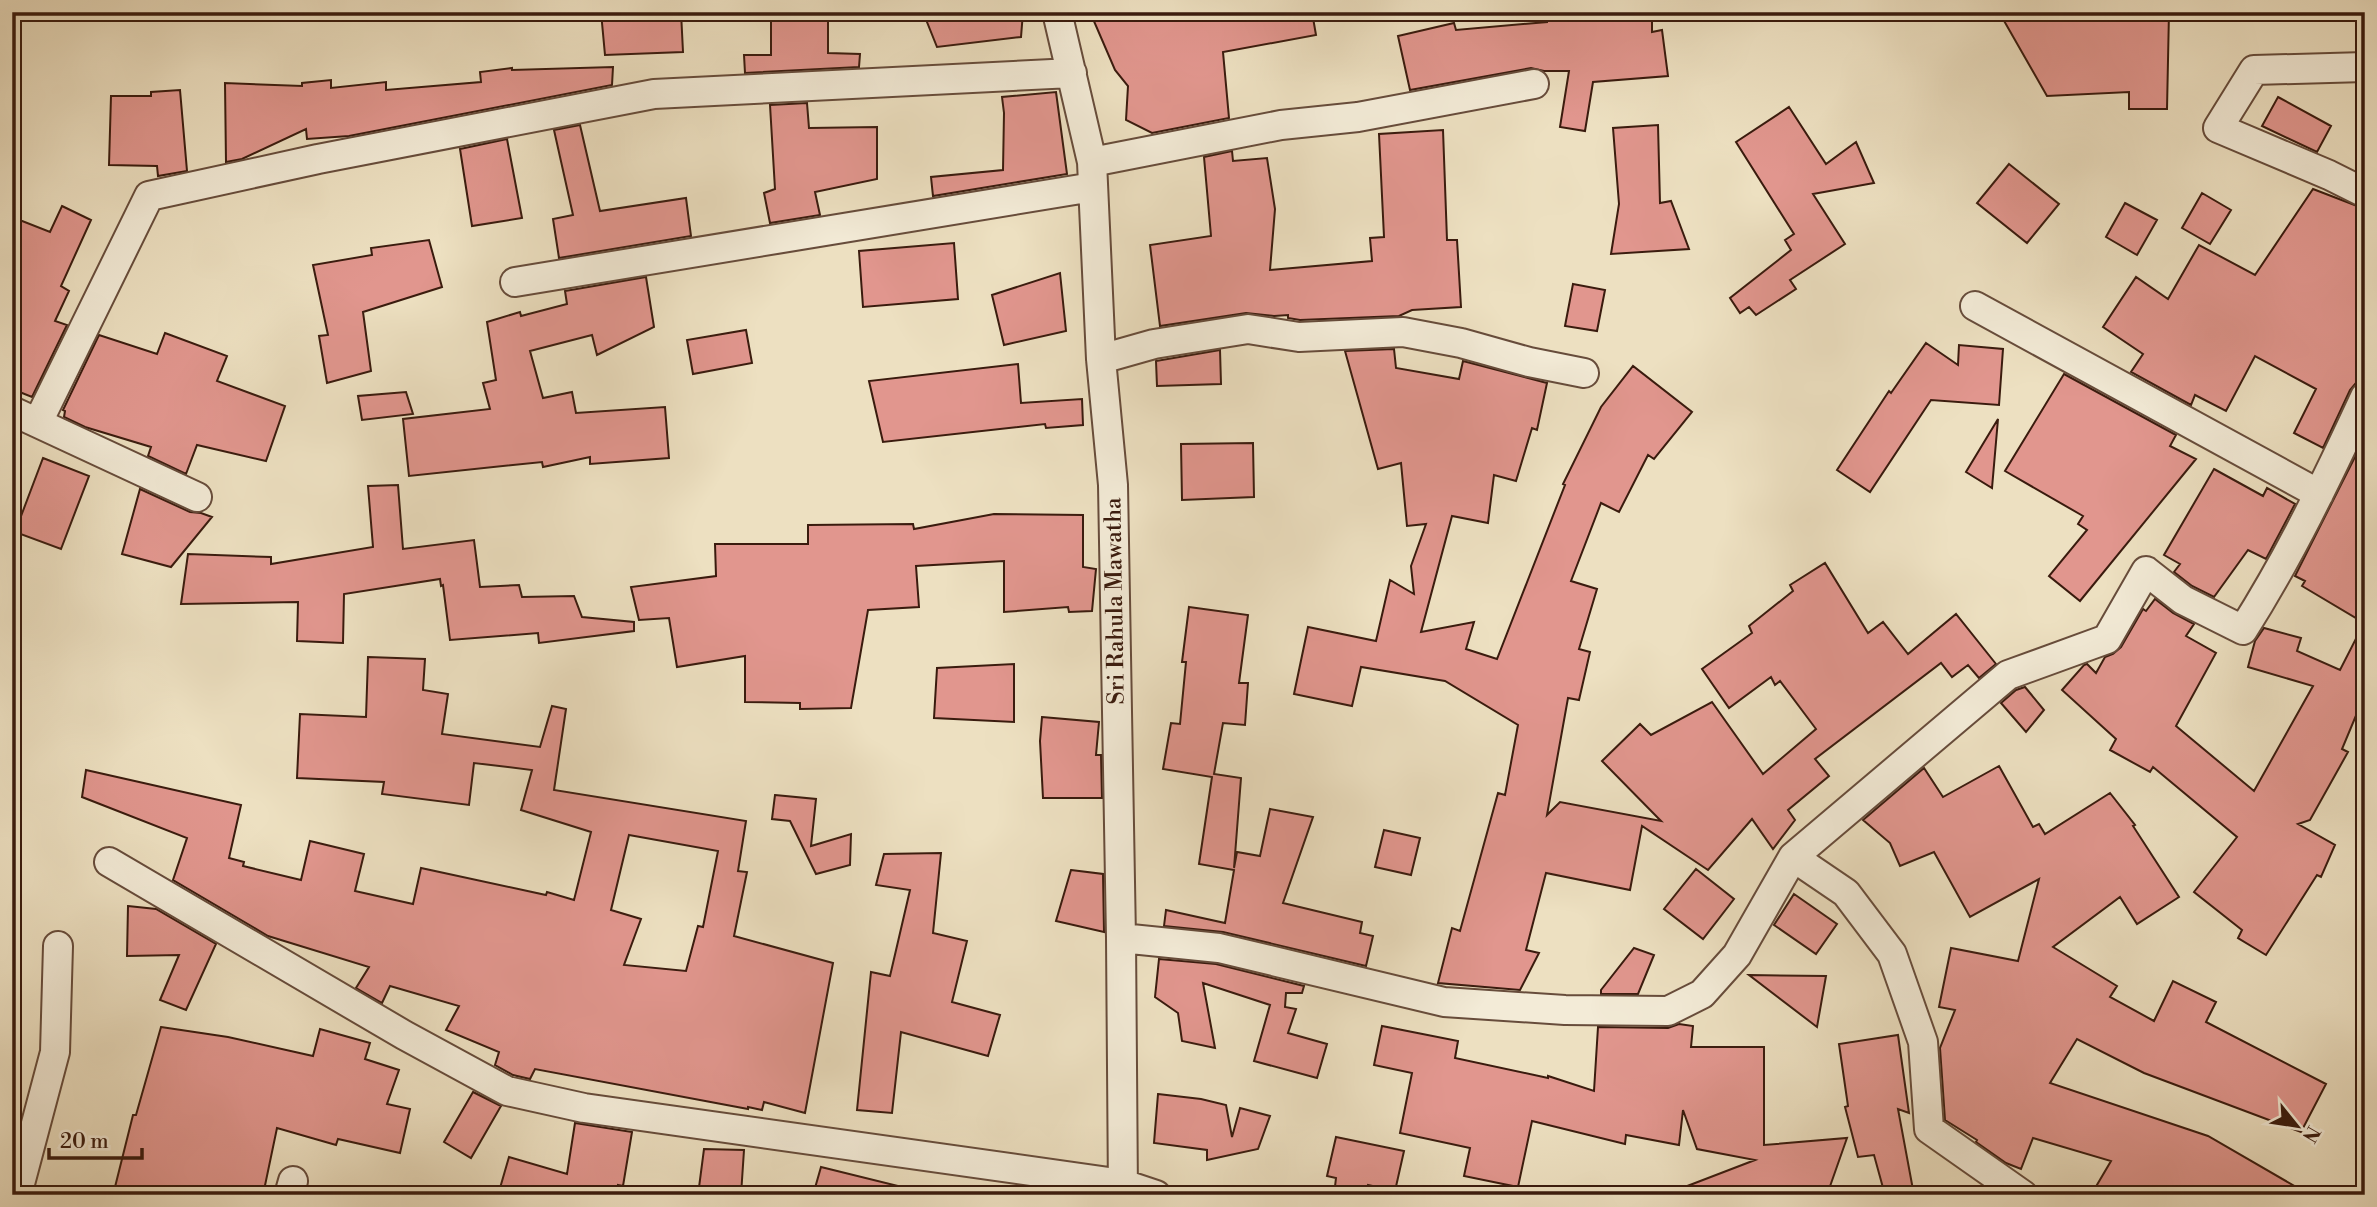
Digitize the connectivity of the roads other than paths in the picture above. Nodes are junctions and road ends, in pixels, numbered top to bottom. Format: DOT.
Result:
graph roads {
  1 [pos="1057,12"];
  2 [pos="2365,67"];
  3 [pos="1072,73"];
  4 [pos="1534,84"];
  5 [pos="1093,175"];
  6 [pos="2365,193"];
  7 [pos="515,282"];
  8 [pos="1975,306"];
  9 [pos="1101,359"];
  10 [pos="1584,373"];
  11 [pos="2365,397"];
  12 [pos="25,416"];
  13 [pos="2319,494"];
  14 [pos="197,497"];
  15 [pos="1793,857"];
  16 [pos="110,862"];
  17 [pos="1121,938"];
  18 [pos="58,946"];
  19 [pos="1123,1189"];
  20 [pos="18,1195"];
  21 [pos="1156,1195"];
  22 [pos="2023,1195"];
  1 -- 3 [label="street, Sri Rahula Mawatha"];
  2 -- 6 [label="street"];
  3 -- 5 [label="street, Sri Rahula Mawatha"];
  3 -- 12 [label="street"];
  4 -- 5 [label="street"];
  5 -- 7 [label="street"];
  5 -- 9 [label="street, Sri Rahula Mawatha"];
  8 -- 13 [label="street"];
  9 -- 10 [label="street"];
  9 -- 17 [label="street, Sri Rahula Mawatha"];
  11 -- 13 [label="street"];
  12 -- 14 [label="street"];
  13 -- 15 [label="street"];
  15 -- 17 [label="street"];
  15 -- 22 [label="street"];
  16 -- 19 [label="street"];
  17 -- 19 [label="street, Sri Rahula Mawatha"];
  18 -- 20 [label="street"];
  19 -- 21 [label="street"];
}
